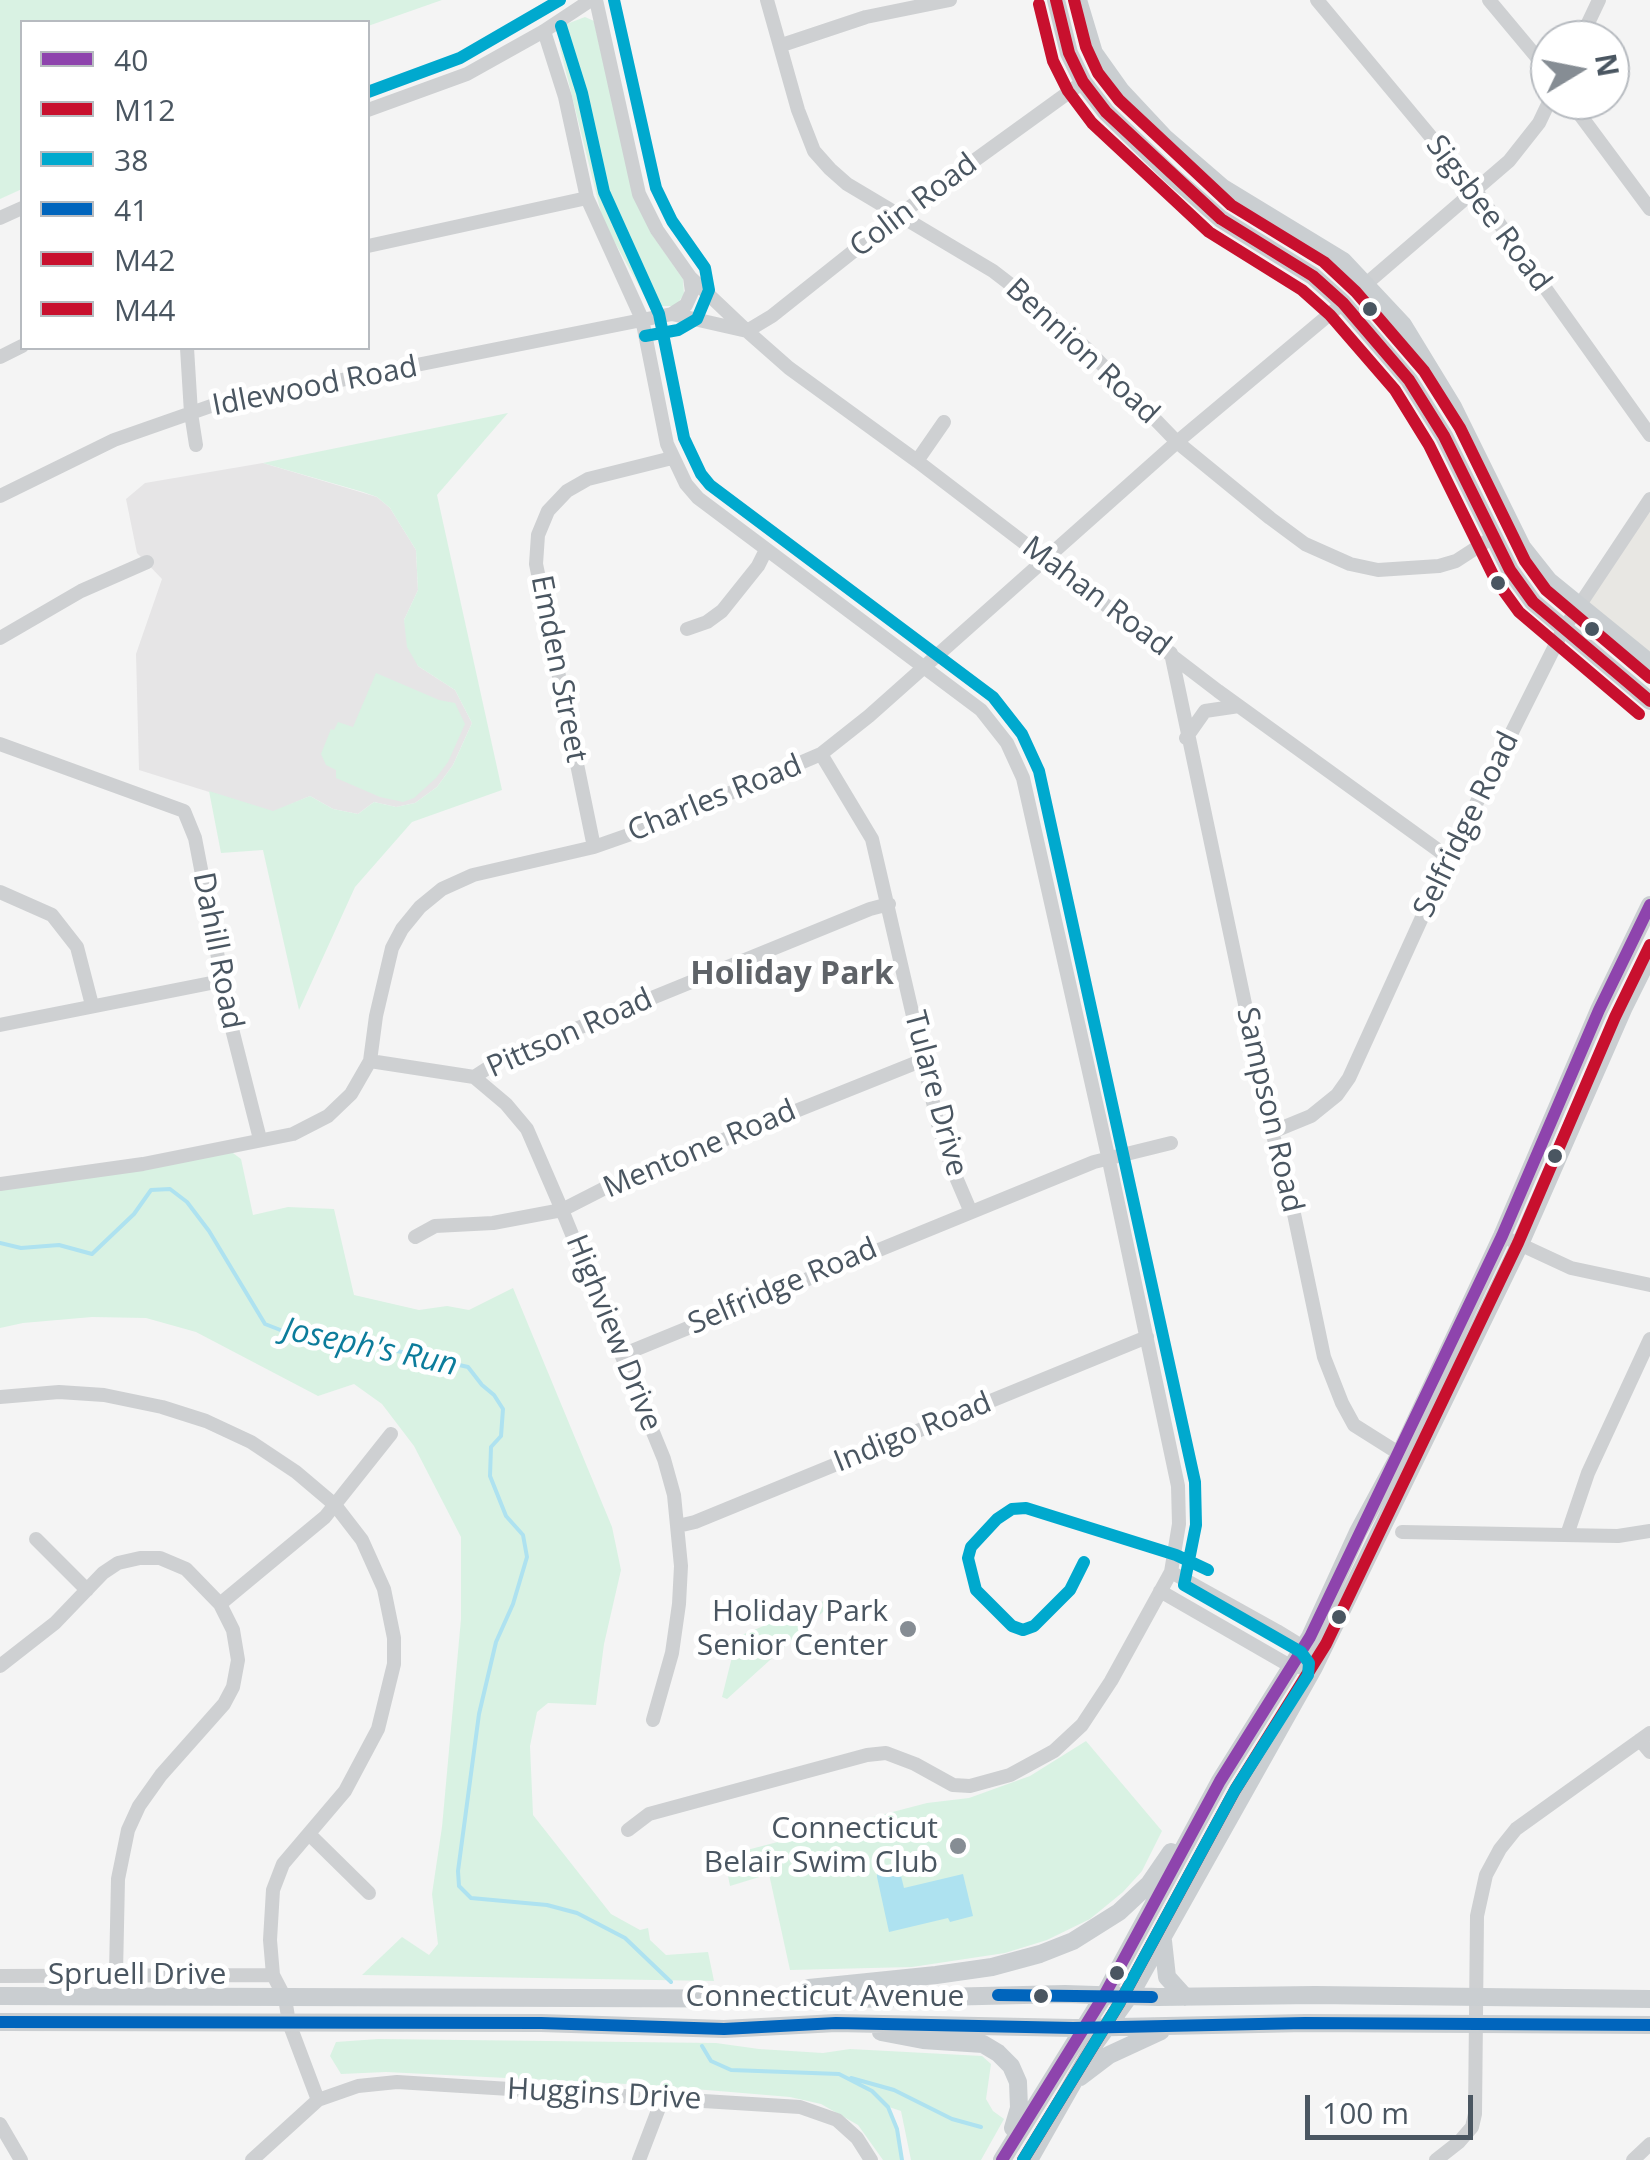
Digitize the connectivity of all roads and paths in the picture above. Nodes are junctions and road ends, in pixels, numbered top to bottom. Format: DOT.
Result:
graph roads {
  1 [pos="594,0"];
  2 [pos="767,0"];
  3 [pos="950,0"];
  4 [pos="1056,0"];
  5 [pos="1078,0"];
  6 [pos="1316,0"];
  7 [pos="1489,0"];
  8 [pos="544,31"];
  9 [pos="782,45"];
  10 [pos="1530,49"];
  11 [pos="1082,82"];
  12 [pos="370,109"];
  13 [pos="1541,120"];
  14 [pos="1583,120"];
  15 [pos="1476,191"];
  16 [pos="587,198"];
  17 [pos="1650,208"];
  18 [pos="899,215"];
  19 [pos="370,246"];
  20 [pos="690,277"];
  21 [pos="1366,284"];
  22 [pos="1343,303"];
  23 [pos="672,314"];
  24 [pos="642,319"];
  25 [pos="747,331"];
  26 [pos="188,350"];
  27 [pos="191,413"];
  28 [pos="944,422"];
  29 [pos="1650,435"];
  30 [pos="1178,442"];
  31 [pos="196,445"];
  32 [pos="672,458"];
  33 [pos="916,460"];
  34 [pos="0,496"];
  35 [pos="1650,498"];
  36 [pos="1493,537"];
  37 [pos="766,550"];
  38 [pos="1045,559"];
  39 [pos="147,562"];
  40 [pos="1579,606"];
  41 [pos="687,629"];
  42 [pos="1563,630"];
  43 [pos="0,638"];
  44 [pos="1170,653"];
  45 [pos="1650,663"];
  46 [pos="922,666"];
  47 [pos="1650,702"];
  48 [pos="1240,706"];
  49 [pos="1186,738"];
  50 [pos="0,744"];
  51 [pos="821,754"];
  52 [pos="594,847"];
  53 [pos="1449,858"];
  54 [pos="0,892"];
  55 [pos="889,904"];
  56 [pos="1650,905"];
  57 [pos="1650,955"];
  58 [pos="221,981"];
  59 [pos="92,1005"];
  60 [pos="0,1024"];
  61 [pos="923,1060"];
  62 [pos="370,1061"];
  63 [pos="474,1078"];
  64 [pos="1272,1132"];
  65 [pos="260,1139"];
  66 [pos="1171,1143"];
  67 [pos="1108,1156"];
  68 [pos="0,1184"];
  69 [pos="562,1210"];
  70 [pos="970,1210"];
  71 [pos="415,1236"];
  72 [pos="1502,1236"];
  73 [pos="1520,1244"];
  74 [pos="1650,1285"];
  75 [pos="1147,1337"];
  76 [pos="1650,1339"];
  77 [pos="622,1354"];
  78 [pos="0,1397"];
  79 [pos="391,1434"];
  80 [pos="1400,1454"];
  81 [pos="335,1506"];
  82 [pos="678,1526"];
  83 [pos="1650,1531"];
  84 [pos="1402,1532"];
  85 [pos="1568,1532"];
  86 [pos="36,1539"];
  87 [pos="1171,1572"];
  88 [pos="87,1590"];
  89 [pos="1160,1591"];
  90 [pos="220,1604"];
  91 [pos="1303,1646"];
  92 [pos="0,1666"];
  93 [pos="1292,1667"];
  94 [pos="1314,1668"];
  95 [pos="653,1720"];
  96 [pos="1647,1742"];
  97 [pos="1220,1781"];
  98 [pos="628,1830"];
  99 [pos="309,1834"];
  100 [pos="369,1893"];
  101 [pos="1163,1936"];
  102 [pos="116,1974"];
  103 [pos="273,1975"];
  104 [pos="0,1976"];
  105 [pos="1105,1994"];
  106 [pos="1130,1995"];
  107 [pos="0,1996"];
  108 [pos="1185,1996"];
  109 [pos="1478,1997"];
  110 [pos="284,1998"];
  111 [pos="696,1998"];
  112 [pos="1650,1998"];
  113 [pos="0,2022"];
  114 [pos="290,2023"];
  115 [pos="836,2024"];
  116 [pos="1477,2024"];
  117 [pos="1650,2025"];
  118 [pos="1107,2027"];
  119 [pos="1186,2027"];
  120 [pos="1083,2028"];
  121 [pos="1076,2080"];
  122 [pos="318,2100"];
  123 [pos="662,2100"];
  124 [pos="0,2124"];
  125 [pos="1650,2144"];
  126 [pos="1004,2157"];
  127 [pos="22,2160"];
  128 [pos="252,2160"];
  129 [pos="639,2160"];
  130 [pos="871,2160"];
  131 [pos="1029,2160"];
  132 [pos="1436,2160"];
  133 [pos="1633,2160"];
  1 -- 8 [label="street"];
  1 -- 20 [label="street, Mahan Road"];
  2 -- 9 [label="street, Bennion Road"];
  3 -- 9 [label="street"];
  4 -- 11 [label="main road"];
  5 -- 21 [label="main road"];
  6 -- 15 [label="street, Sigsbee Road"];
  7 -- 10 [label="street"];
  8 -- 12 [label="street"];
  8 -- 16 [label="street"];
  9 -- 18 [label="street, Bennion Road"];
  11 -- 18 [label="street, Colin Road"];
  11 -- 22 [label="main road"];
  13 -- 15 [label="street"];
  14 -- 17 [label="street"];
  15 -- 21 [label="street"];
  15 -- 29 [label="street, Sigsbee Road"];
  16 -- 19 [label="street"];
  16 -- 24 [label="street"];
  18 -- 25 [label="street, Colin Road"];
  18 -- 30 [label="street, Bennion Road"];
  20 -- 23 [label="street"];
  20 -- 25 [label="street, Mahan Road"];
  21 -- 40 [label="main road"];
  22 -- 30 [label="street, Charles Road"];
  22 -- 36 [label="main road"];
  23 -- 24 [label="street, Mahan Road"];
  23 -- 25 [label="street, Mahan Road"];
  24 -- 27 [label="street, Idlewood Road"];
  24 -- 32 [label="street"];
  25 -- 33 [label="street, Mahan Road"];
  26 -- 27 [label="street"];
  27 -- 31 [label="street"];
  27 -- 34 [label="street, Idlewood Road"];
  28 -- 33 [label="street"];
  30 -- 36 [label="street, Bennion Road"];
  30 -- 38 [label="street, Charles Road"];
  32 -- 37 [label="street"];
  32 -- 52 [label="street, Emden Street"];
  33 -- 38 [label="street, Mahan Road"];
  35 -- 40 [label="street, Selfridge Road"];
  36 -- 42 [label="main road"];
  37 -- 41 [label="street"];
  37 -- 46 [label="street"];
  38 -- 44 [label="street, Mahan Road"];
  38 -- 46 [label="street, Charles Road"];
  39 -- 43 [label="street"];
  40 -- 42 [label="street, Selfridge Road"];
  40 -- 45 [label="main road"];
  42 -- 47 [label="main road"];
  42 -- 53 [label="street, Selfridge Road"];
  44 -- 48 [label="street, Mahan Road"];
  44 -- 49 [label="street, Sampson Road"];
  46 -- 51 [label="street, Charles Road"];
  46 -- 67 [label="street"];
  48 -- 49 [label="street"];
  48 -- 53 [label="street, Mahan Road"];
  49 -- 64 [label="street, Sampson Road"];
  50 -- 58 [label="street, Dahill Road"];
  51 -- 52 [label="street, Charles Road"];
  51 -- 55 [label="street, Tulare Drive"];
  52 -- 62 [label="street, Charles Road"];
  53 -- 64 [label="street, Selfridge Road"];
  54 -- 59 [label="street"];
  55 -- 61 [label="street, Tulare Drive"];
  55 -- 63 [label="street, Pittson Road"];
  56 -- 72 [label="main road"];
  57 -- 73 [label="main road"];
  58 -- 59 [label="street"];
  58 -- 65 [label="street, Dahill Road"];
  59 -- 60 [label="street"];
  61 -- 69 [label="street, Mentone Road"];
  61 -- 70 [label="street, Tulare Drive"];
  62 -- 63 [label="street"];
  62 -- 65 [label="street, Charles Road"];
  63 -- 69 [label="street, Highview Drive"];
  64 -- 80 [label="street, Sampson Road"];
  65 -- 68 [label="street, Charles Road"];
  66 -- 67 [label="street, Selfridge Road"];
  67 -- 70 [label="street, Selfridge Road"];
  67 -- 75 [label="street"];
  69 -- 71 [label="street, Mentone Road"];
  69 -- 77 [label="street, Highview Drive"];
  70 -- 77 [label="street, Selfridge Road"];
  72 -- 73 [label="street"];
  72 -- 80 [label="main road"];
  73 -- 74 [label="street"];
  73 -- 94 [label="main road"];
  75 -- 82 [label="street, Indigo Road"];
  75 -- 87 [label="street"];
  76 -- 85 [label="street"];
  77 -- 82 [label="street, Highview Drive"];
  78 -- 81 [label="street"];
  79 -- 81 [label="street"];
  80 -- 91 [label="main road"];
  81 -- 90 [label="street"];
  81 -- 99 [label="street"];
  82 -- 95 [label="street, Highview Drive"];
  83 -- 85 [label="street"];
  84 -- 85 [label="street"];
  86 -- 88 [label="street"];
  87 -- 89 [label="street"];
  87 -- 91 [label="street"];
  88 -- 90 [label="street"];
  88 -- 92 [label="street"];
  89 -- 93 [label="street"];
  89 -- 98 [label="street"];
  90 -- 102 [label="street"];
  91 -- 93 [label="main road"];
  91 -- 94 [label="street"];
  93 -- 94 [label="street"];
  93 -- 97 [label="main road"];
  94 -- 101 [label="main road"];
  96 -- 109 [label="street"];
  97 -- 105 [label="main road"];
  97 -- 111 [label="main road"];
  99 -- 100 [label="street"];
  99 -- 103 [label="street"];
  101 -- 106 [label="main road"];
  101 -- 108 [label="main road"];
  102 -- 103 [label="street, Spruell Drive"];
  102 -- 104 [label="street, Spruell Drive"];
  103 -- 110 [label="street"];
  105 -- 106 [label="main road, Connecticut Avenue"];
  105 -- 111 [label="main road, Connecticut Avenue"];
  105 -- 120 [label="main road"];
  106 -- 108 [label="main road, Connecticut Avenue"];
  106 -- 118 [label="main road"];
  107 -- 110 [label="main road, Connecticut Avenue"];
  108 -- 109 [label="main road, Connecticut Avenue"];
  109 -- 112 [label="main road, Connecticut Avenue"];
  109 -- 116 [label="street"];
  110 -- 111 [label="main road, Connecticut Avenue"];
  110 -- 114 [label="street"];
  113 -- 114 [label="main road, Connecticut Avenue"];
  114 -- 115 [label="main road, Connecticut Avenue"];
  114 -- 122 [label="street"];
  115 -- 120 [label="main road, Connecticut Avenue"];
  115 -- 126 [label="main road"];
  116 -- 117 [label="main road, Connecticut Avenue"];
  116 -- 119 [label="main road, Connecticut Avenue"];
  116 -- 132 [label="street"];
  118 -- 119 [label="main road, Connecticut Avenue"];
  118 -- 120 [label="main road, Connecticut Avenue"];
  118 -- 121 [label="main road"];
  119 -- 121 [label="main road"];
  120 -- 126 [label="main road"];
  121 -- 131 [label="main road"];
  122 -- 123 [label="street, Huggins Drive"];
  122 -- 128 [label="street"];
  123 -- 129 [label="street"];
  123 -- 130 [label="street, Huggins Drive"];
  124 -- 127 [label="street"];
  125 -- 133 [label="street"];
}
